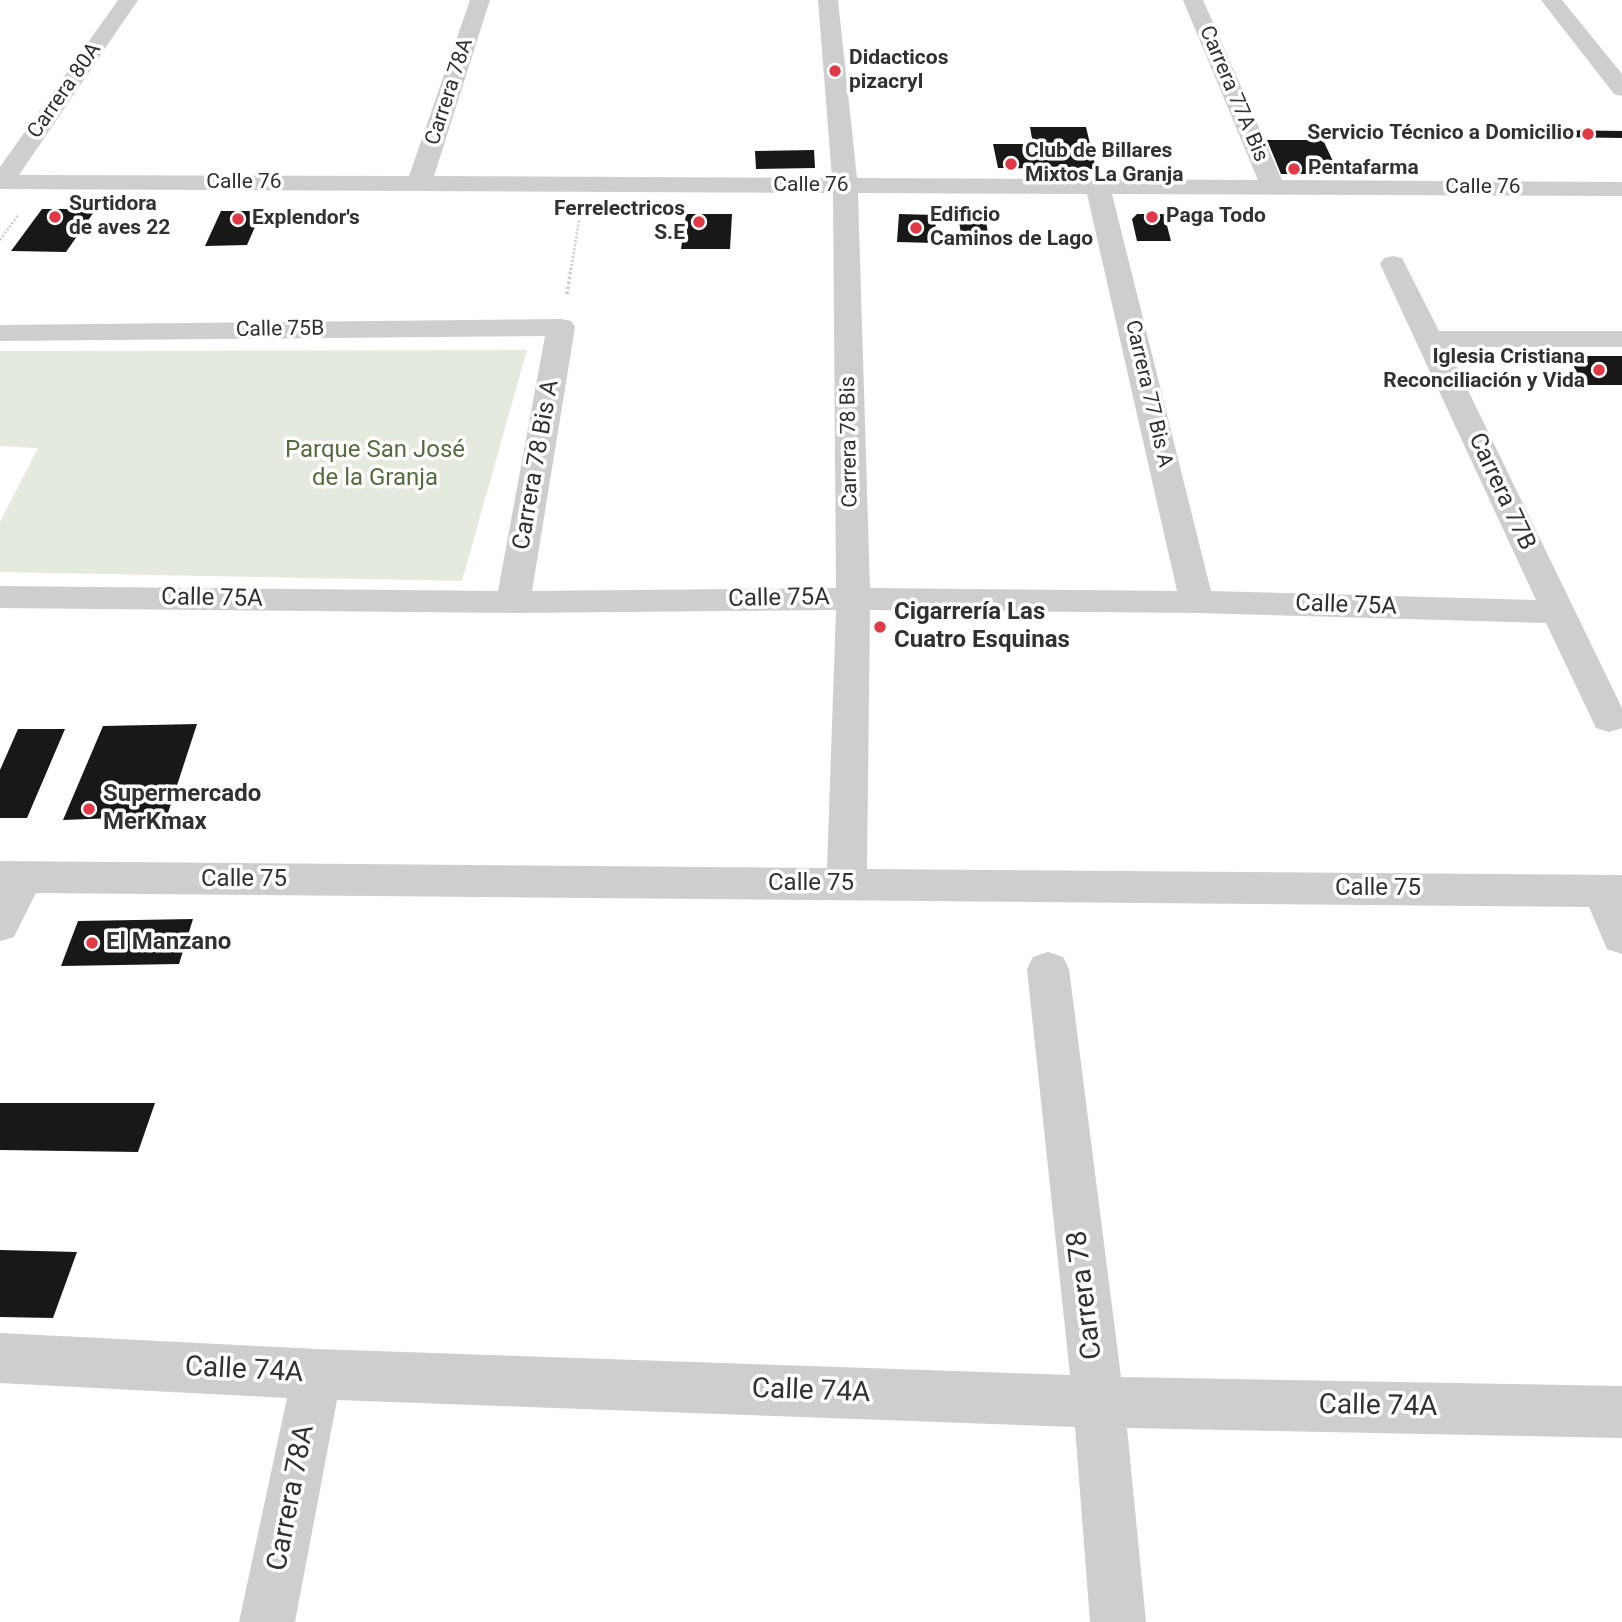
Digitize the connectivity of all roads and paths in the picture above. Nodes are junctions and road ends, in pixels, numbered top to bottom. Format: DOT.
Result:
graph roads {
  1 [pos="128,0"];
  2 [pos="480,0"];
  3 [pos="828,0"];
  4 [pos="1193,0"];
  5 [pos="1551,0"];
  6 [pos="1622,89"];
  7 [pos="1,182"];
  8 [pos="419,184"];
  9 [pos="585,184"];
  10 [pos="845,186"];
  11 [pos="1098,187"];
  12 [pos="1273,187"];
  13 [pos="1622,189"];
  14 [pos="1393,264"];
  15 [pos="561,327"];
  16 [pos="0,334"];
  17 [pos="1429,339"];
  18 [pos="1622,340"];
  19 [pos="0,597"];
  20 [pos="853,598"];
  21 [pos="513,602"];
  22 [pos="1197,602"];
  23 [pos="1557,612"];
  24 [pos="1609,719"];
  25 [pos="12,878"];
  26 [pos="846,885"];
  27 [pos="1613,891"];
  28 [pos="0,925"];
  29 [pos="1622,937"];
  30 [pos="1048,969"];
  31 [pos="0,1358"];
  32 [pos="317,1374"];
  33 [pos="1099,1402"];
  34 [pos="1622,1412"];
  35 [pos="267,1622"];
  36 [pos="1118,1622"];
  1 -- 7 [label="street, Carrera 80A"];
  2 -- 8 [label="street, Carrera 78A"];
  3 -- 10 [label="street, Carrera 78 Bis"];
  4 -- 12 [label="street, Carrera 77A Bis"];
  5 -- 6 [label="street"];
  7 -- 8 [label="street, Calle 76"];
  8 -- 9 [label="street, Calle 76"];
  9 -- 10 [label="street, Calle 76"];
  9 -- 15 [label="path"];
  10 -- 11 [label="street, Calle 76"];
  10 -- 20 [label="street, Carrera 78 Bis"];
  11 -- 12 [label="street, Calle 76"];
  11 -- 22 [label="street, Carrera 77 Bis A"];
  12 -- 13 [label="street, Calle 76"];
  14 -- 17 [label="street, Carrera 77B"];
  15 -- 16 [label="street, Calle 75B"];
  15 -- 21 [label="street, Carrera 78 Bis A"];
  17 -- 18 [label="street"];
  17 -- 23 [label="street, Carrera 77B"];
  19 -- 21 [label="street, Calle 75A"];
  20 -- 21 [label="street, Calle 75A"];
  20 -- 22 [label="street, Calle 75A"];
  20 -- 26 [label="street, Carrera 78 Bis"];
  22 -- 23 [label="street, Calle 75A"];
  23 -- 24 [label="street, Carrera 77B"];
  25 -- 26 [label="street, Calle 75"];
  25 -- 28 [label="street"];
  26 -- 27 [label="street, Calle 75"];
  27 -- 29 [label="street"];
  30 -- 33 [label="street, Carrera 78"];
  31 -- 32 [label="street, Calle 74A"];
  32 -- 33 [label="street, Calle 74A"];
  32 -- 35 [label="street, Carrera 78A"];
  33 -- 34 [label="street, Calle 74A"];
  33 -- 36 [label="street, Carrera 78"];
}
